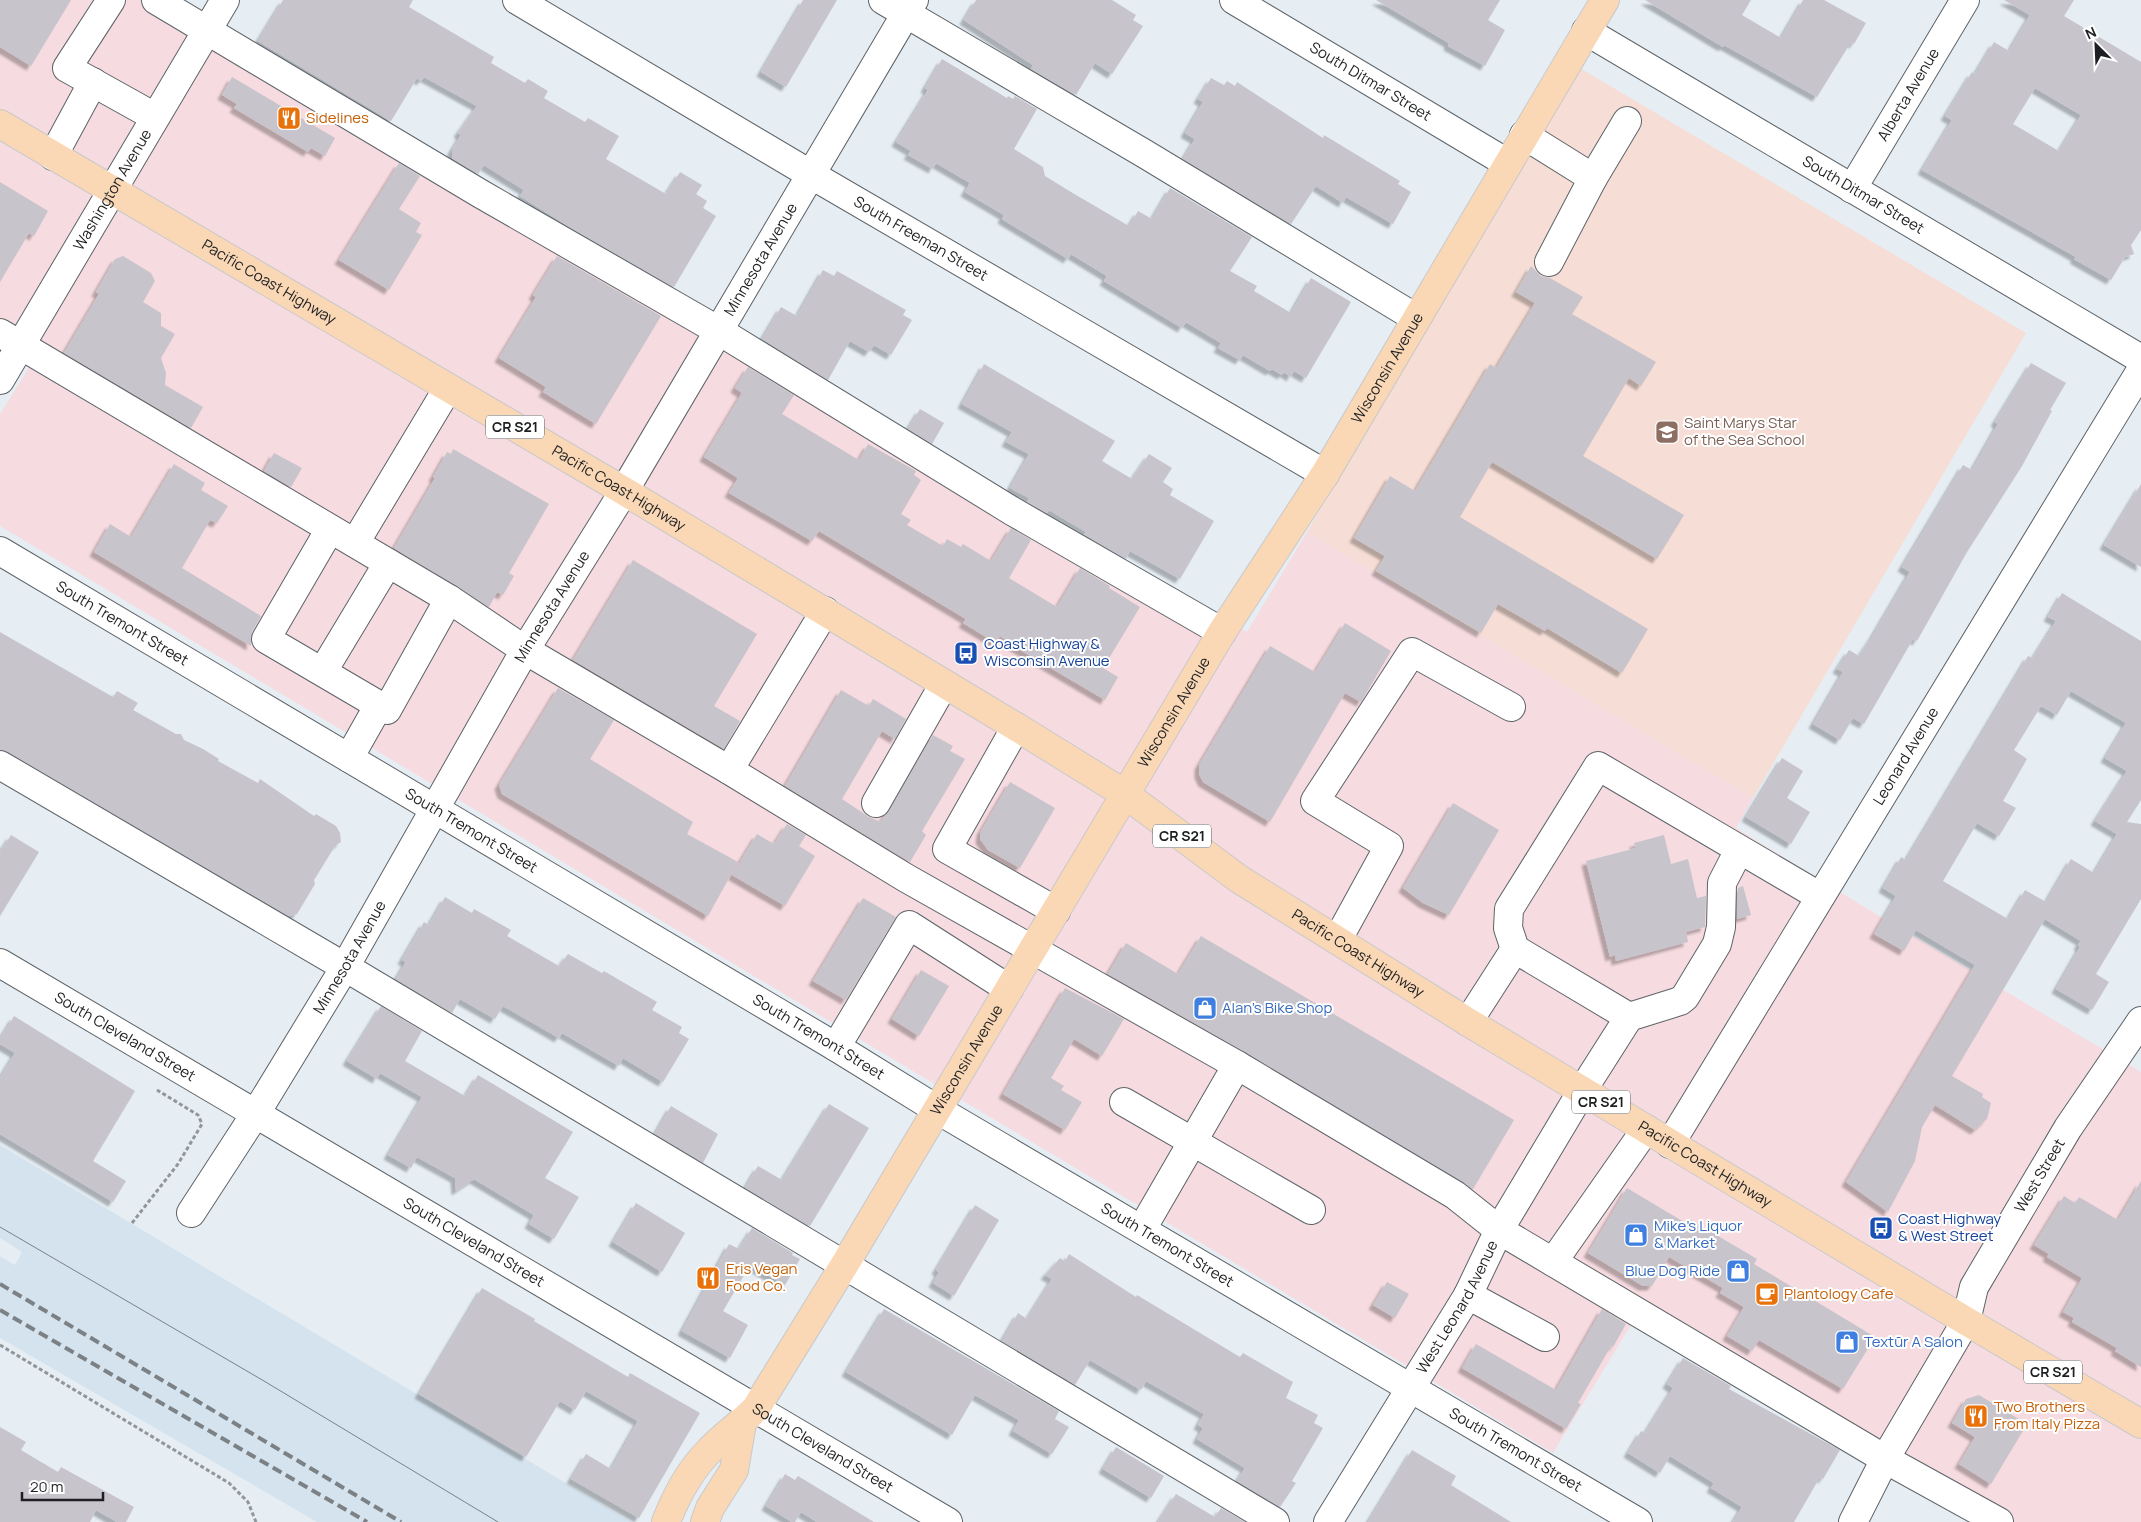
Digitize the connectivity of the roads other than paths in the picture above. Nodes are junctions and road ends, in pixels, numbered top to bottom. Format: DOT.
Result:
graph roads {
  1 [pos="111,0"];
  2 [pos="156,0"];
  3 [pos="224,0"];
  4 [pos="517,0"];
  5 [pos="883,0"];
  6 [pos="1234,0"];
  7 [pos="1965,0"];
  8 [pos="1600,2"];
  9 [pos="910,7"];
  10 [pos="207,30"];
  11 [pos="1586,31"];
  12 [pos="93,82"];
  13 [pos="155,117"];
  14 [pos="1627,121"];
  15 [pos="0,124"];
  16 [pos="1524,135"];
  17 [pos="53,156"];
  18 [pos="1507,163"];
  19 [pos="810,174"];
  20 [pos="1593,178"];
  21 [pos="1852,189"];
  22 [pos="112,191"];
  23 [pos="1549,262"];
  24 [pos="1416,318"];
  25 [pos="720,331"];
  26 [pos="11,339"];
  27 [pos="2141,359"];
  28 [pos="2141,370"];
  29 [pos="0,380"];
  30 [pos="448,388"];
  31 [pos="1325,474"];
  32 [pos="624,491"];
  33 [pos="330,528"];
  34 [pos="355,543"];
  35 [pos="0,551"];
  36 [pos="388,563"];
  37 [pos="449,599"];
  38 [pos="825,611"];
  39 [pos="1222,632"];
  40 [pos="525,650"];
  41 [pos="323,671"];
  42 [pos="944,684"];
  43 [pos="379,705"];
  44 [pos="1511,707"];
  45 [pos="1022,731"];
  46 [pos="349,758"];
  47 [pos="0,764"];
  48 [pos="729,770"];
  49 [pos="1125,794"];
  50 [pos="876,803"];
  51 [pos="436,809"];
  52 [pos="1739,850"];
  53 [pos="929,891"];
  54 [pos="1819,896"];
  55 [pos="1056,910"];
  56 [pos="909,924"];
  57 [pos="1338,939"];
  58 [pos="1515,949"];
  59 [pos="1032,951"];
  60 [pos="0,963"];
  61 [pos="345,966"];
  62 [pos="1009,989"];
  63 [pos="1629,1017"];
  64 [pos="1468,1022"];
  65 [pos="2139,1030"];
  66 [pos="836,1047"];
  67 [pos="1236,1065"];
  68 [pos="1582,1091"];
  69 [pos="1124,1102"];
  70 [pos="938,1110"];
  71 [pos="256,1113"];
  72 [pos="1646,1129"];
  73 [pos="1192,1142"];
  74 [pos="1670,1144"];
  75 [pos="1311,1210"];
  76 [pos="191,1213"];
  77 [pos="1142,1229"];
  78 [pos="1500,1230"];
  79 [pos="1553,1262"];
  80 [pos="845,1264"];
  81 [pos="1468,1295"];
  82 [pos="1966,1321"];
  83 [pos="1545,1337"];
  84 [pos="1411,1389"];
  85 [pos="749,1416"];
  86 [pos="2141,1424"];
  87 [pos="1886,1459"];
  88 [pos="666,1522"];
  89 [pos="705,1522"];
  90 [pos="948,1522"];
  91 [pos="1275,1522"];
  92 [pos="1328,1522"];
  93 [pos="1638,1522"];
  94 [pos="1853,1522"];
  95 [pos="1999,1522"];
  1 -- 12 [label="street"];
  2 -- 10 [label="street"];
  3 -- 10 [label="street, Washington Avenue"];
  4 -- 19 [label="street, South Freeman Street"];
  5 -- 9 [label="street"];
  6 -- 18 [label="street, South Ditmar Street"];
  7 -- 21 [label="street, Alberta Avenue"];
  8 -- 11 [label="main road, Wisconsin Avenue"];
  9 -- 19 [label="street, Minnesota Avenue"];
  9 -- 24 [label="street"];
  10 -- 13 [label="street, Washington Avenue"];
  10 -- 25 [label="street"];
  11 -- 16 [label="main road, Wisconsin Avenue"];
  11 -- 21 [label="street, South Ditmar Street"];
  12 -- 13 [label="street"];
  12 -- 17 [label="street"];
  13 -- 22 [label="street, Washington Avenue"];
  14 -- 20 [label="street"];
  15 -- 17 [label="main road, Pacific Coast Highway / CR S21"];
  16 -- 18 [label="main road, Wisconsin Avenue"];
  16 -- 20 [label="street"];
  17 -- 22 [label="main road, Pacific Coast Highway / CR S21"];
  18 -- 24 [label="main road, Wisconsin Avenue"];
  19 -- 25 [label="street, Minnesota Avenue"];
  19 -- 31 [label="street, South Freeman Street"];
  20 -- 23 [label="street"];
  21 -- 27 [label="street, South Ditmar Street"];
  22 -- 26 [label="street, Washington Avenue"];
  22 -- 30 [label="main road, Pacific Coast Highway / CR S21"];
  24 -- 31 [label="main road, Wisconsin Avenue"];
  25 -- 32 [label="street, Minnesota Avenue"];
  25 -- 39 [label="street"];
  26 -- 29 [label="street, Washington Avenue"];
  26 -- 33 [label="street"];
  28 -- 54 [label="street, Leonard Avenue"];
  30 -- 32 [label="main road, Pacific Coast Highway / CR S21"];
  30 -- 34 [label="street"];
  31 -- 39 [label="main road, Wisconsin Avenue"];
  32 -- 38 [label="main road, Pacific Coast Highway / CR S21"];
  32 -- 40 [label="street, Minnesota Avenue"];
  33 -- 34 [label="street"];
  33 -- 41 [label="street"];
  34 -- 36 [label="street"];
  35 -- 46 [label="street, South Tremont Street"];
  36 -- 37 [label="street"];
  36 -- 41 [label="street"];
  37 -- 40 [label="street"];
  37 -- 43 [label="street"];
  38 -- 42 [label="main road, Pacific Coast Highway / CR S21"];
  38 -- 48 [label="street"];
  39 -- 49 [label="main road, Wisconsin Avenue"];
  40 -- 48 [label="street"];
  40 -- 51 [label="street, Minnesota Avenue"];
  41 -- 43 [label="street"];
  42 -- 45 [label="main road, Pacific Coast Highway / CR S21"];
  42 -- 50 [label="street"];
  43 -- 46 [label="street"];
  44 -- 57 [label="street"];
  45 -- 49 [label="main road, CR S21"];
  45 -- 55 [label="street"];
  46 -- 51 [label="street, South Tremont Street"];
  47 -- 61 [label="street"];
  48 -- 53 [label="street"];
  49 -- 55 [label="main road, Wisconsin Avenue"];
  49 -- 57 [label="main road, Pacific Coast Highway / CR S21"];
  51 -- 61 [label="street, Minnesota Avenue"];
  51 -- 66 [label="street, South Tremont Street"];
  52 -- 54 [label="street"];
  52 -- 58 [label="street"];
  52 -- 63 [label="street"];
  53 -- 56 [label="street"];
  53 -- 59 [label="street"];
  54 -- 74 [label="street, Leonard Avenue"];
  55 -- 59 [label="main road, Wisconsin Avenue"];
  56 -- 62 [label="street"];
  56 -- 66 [label="street"];
  57 -- 64 [label="main road, Pacific Coast Highway / CR S21"];
  58 -- 63 [label="street"];
  58 -- 64 [label="street"];
  59 -- 62 [label="main road, Wisconsin Avenue"];
  59 -- 67 [label="street"];
  60 -- 71 [label="street, South Cleveland Street"];
  61 -- 71 [label="street, Minnesota Avenue"];
  61 -- 80 [label="street"];
  62 -- 70 [label="main road, Wisconsin Avenue"];
  63 -- 68 [label="street, West Leonard Avenue"];
  64 -- 68 [label="main road, Pacific Coast Highway / CR S21"];
  65 -- 82 [label="street, West Street"];
  66 -- 70 [label="street, South Tremont Street"];
  67 -- 73 [label="street"];
  67 -- 78 [label="street"];
  68 -- 72 [label="main road, Pacific Coast Highway / CR S21"];
  68 -- 78 [label="street, West Leonard Avenue"];
  69 -- 73 [label="street"];
  70 -- 77 [label="street, South Tremont Street"];
  70 -- 80 [label="main road, Wisconsin Avenue"];
  71 -- 76 [label="street, Minnesota Avenue"];
  71 -- 85 [label="street, South Cleveland Street"];
  72 -- 74 [label="main road, Pacific Coast Highway / CR S21"];
  72 -- 79 [label="street"];
  73 -- 75 [label="street"];
  73 -- 77 [label="street"];
  74 -- 82 [label="main road, Pacific Coast Highway / CR S21"];
  77 -- 84 [label="street, South Tremont Street"];
  78 -- 79 [label="street"];
  78 -- 81 [label="street, West Leonard Avenue"];
  79 -- 87 [label="street"];
  80 -- 85 [label="main road, Wisconsin Avenue"];
  80 -- 91 [label="street"];
  81 -- 83 [label="street"];
  81 -- 84 [label="street, West Leonard Avenue"];
  82 -- 86 [label="main road, Pacific Coast Highway / CR S21"];
  82 -- 87 [label="street, West Street"];
  84 -- 92 [label="street, West Leonard Avenue"];
  84 -- 93 [label="street, South Tremont Street"];
  85 -- 88 [label="main road, Wisconsin Avenue"];
  85 -- 89 [label="main road, Wisconsin Avenue"];
  85 -- 90 [label="street, South Cleveland Street"];
  87 -- 94 [label="street, West Street"];
  87 -- 95 [label="street"];
}
